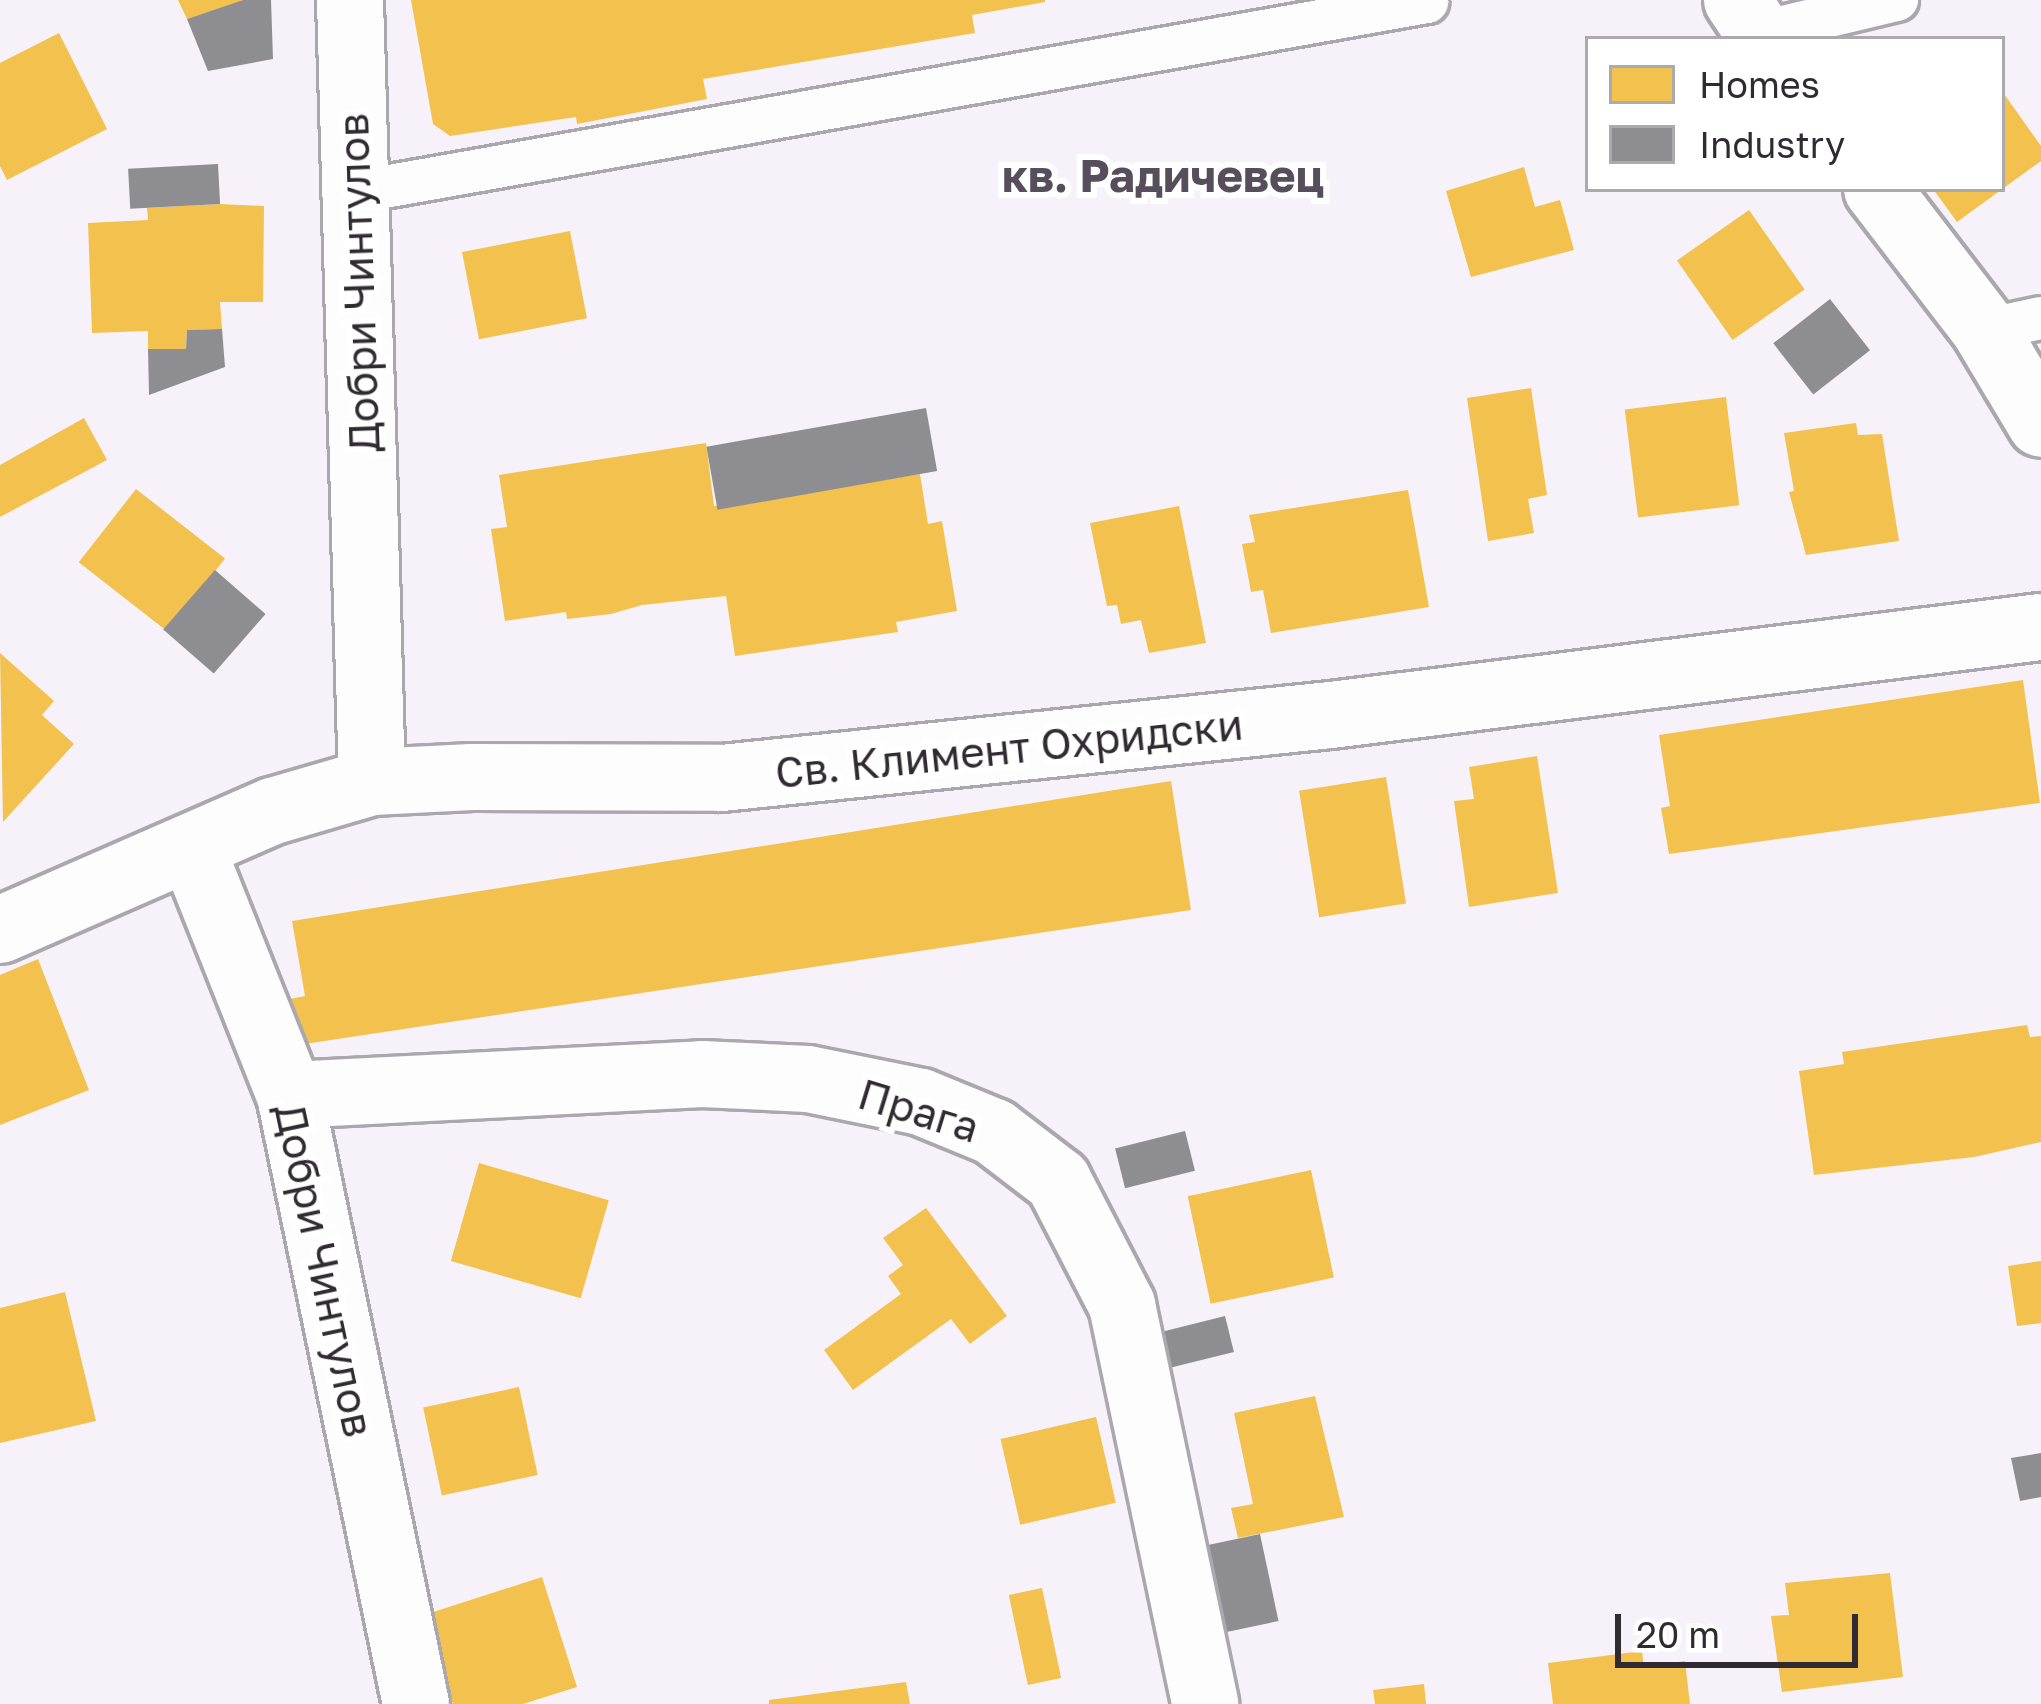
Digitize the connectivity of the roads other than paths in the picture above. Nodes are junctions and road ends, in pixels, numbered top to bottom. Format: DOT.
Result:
graph roads {
  1 [pos="350,0"];
  2 [pos="1897,0"];
  3 [pos="1426,2"];
  4 [pos="1752,24"];
  5 [pos="356,192"];
  6 [pos="1880,192"];
  7 [pos="2013,324"];
  8 [pos="2041,424"];
  9 [pos="2041,627"];
  10 [pos="371,782"];
  11 [pos="192,849"];
  12 [pos="0,930"];
  13 [pos="290,1095"];
  14 [pos="416,1704"];
  15 [pos="1205,1704"];
  1 -- 5 [label="street, Добри Чинтулов"];
  2 -- 4 [label="lane"];
  3 -- 5 [label="lane"];
  5 -- 10 [label="street, Добри Чинтулов"];
  6 -- 7 [label="street"];
  7 -- 8 [label="street"];
  9 -- 10 [label="street, Св. Климент Охридски"];
  10 -- 11 [label="street, Св. Климент Охридски"];
  11 -- 12 [label="street, Св. Климент Охридски"];
  11 -- 13 [label="street, Добри Чинтулов"];
  13 -- 14 [label="street, Добри Чинтулов"];
  13 -- 15 [label="street, Прага"];
}
